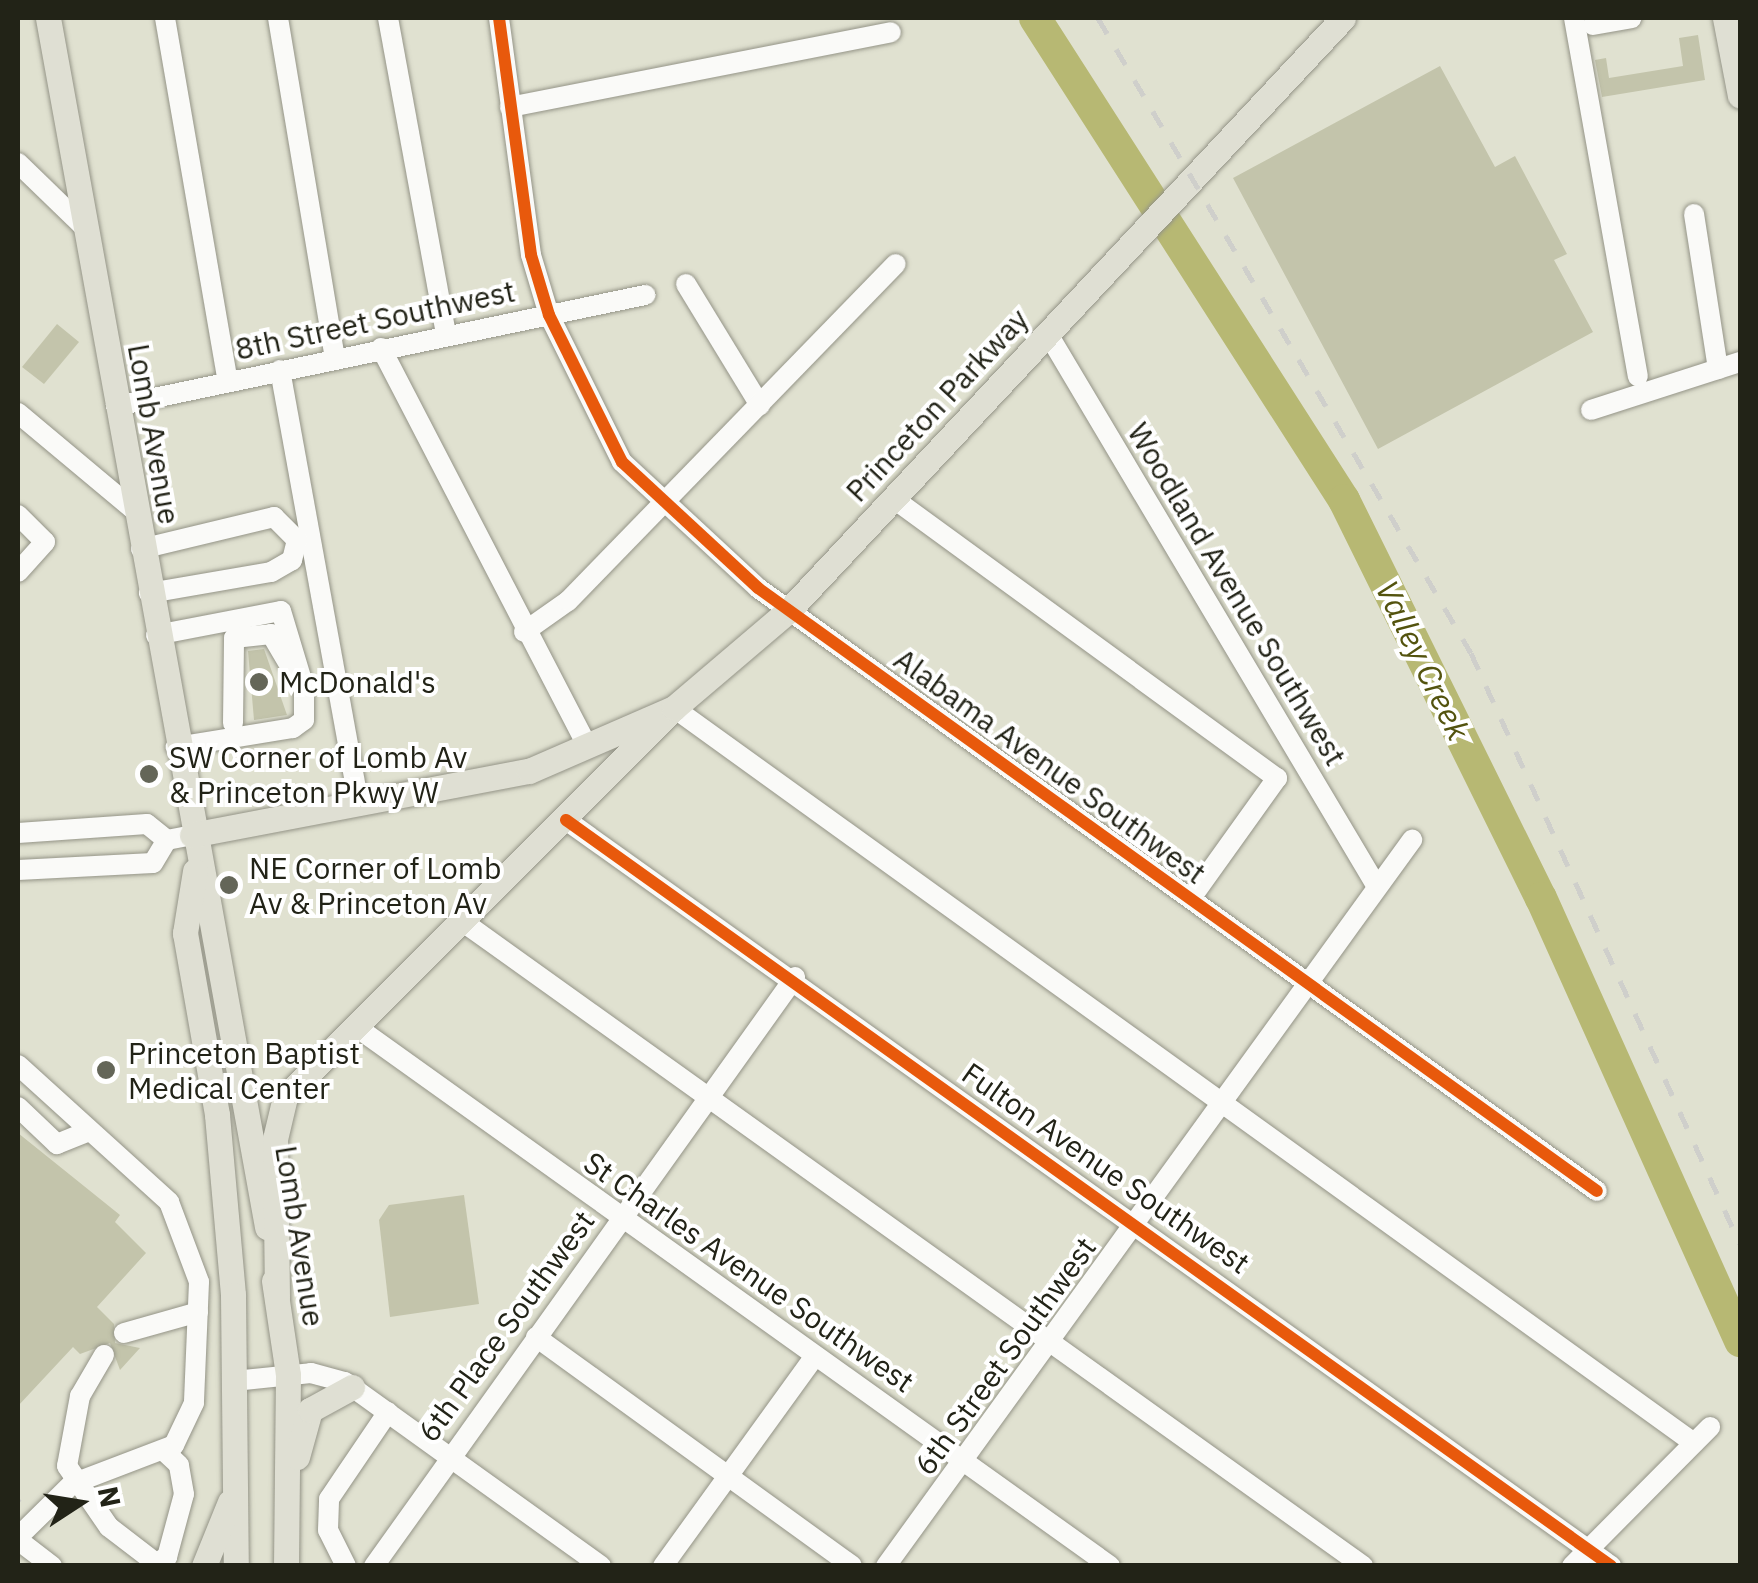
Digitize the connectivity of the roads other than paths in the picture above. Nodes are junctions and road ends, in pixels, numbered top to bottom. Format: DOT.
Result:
graph roads {
  1 [pos="48,18"];
  2 [pos="165,18"];
  3 [pos="278,18"];
  4 [pos="388,18"];
  5 [pos="499,18"];
  6 [pos="1343,18"];
  7 [pos="1631,18"];
  8 [pos="1726,18"];
  9 [pos="1584,21"];
  10 [pos="891,32"];
  11 [pos="1740,96"];
  12 [pos="510,107"];
  13 [pos="18,164"];
  14 [pos="1694,214"];
  15 [pos="85,228"];
  16 [pos="896,264"];
  17 [pos="686,284"];
  18 [pos="645,294"];
  19 [pos="549,315"];
  20 [pos="1048,334"];
  21 [pos="446,335"];
  22 [pos="381,348"];
  23 [pos="336,359"];
  24 [pos="1740,362"];
  25 [pos="1718,369"];
  26 [pos="280,370"];
  27 [pos="1638,376"];
  28 [pos="228,382"];
  29 [pos="760,405"];
  30 [pos="116,406"];
  31 [pos="1592,410"];
  32 [pos="18,413"];
  33 [pos="894,499"];
  34 [pos="665,500"];
  35 [pos="134,510"];
  36 [pos="18,516"];
  37 [pos="141,549"];
  38 [pos="18,572"];
  39 [pos="148,593"];
  40 [pos="789,610"];
  41 [pos="217,626"];
  42 [pos="524,632"];
  43 [pos="156,636"];
  44 [pos="304,687"];
  45 [pos="674,708"];
  46 [pos="344,717"];
  47 [pos="304,720"];
  48 [pos="234,730"];
  49 [pos="176,747"];
  50 [pos="588,748"];
  51 [pos="359,803"];
  52 [pos="566,820"];
  53 [pos="18,833"];
  54 [pos="48,834"];
  55 [pos="180,837"];
  56 [pos="1412,840"];
  57 [pos="196,861"];
  58 [pos="18,870"];
  59 [pos="45,871"];
  60 [pos="1376,884"];
  61 [pos="1191,898"];
  62 [pos="466,924"];
  63 [pos="795,977"];
  64 [pos="1305,980"];
  65 [pos="354,1026"];
  66 [pos="18,1066"];
  67 [pos="710,1094"];
  68 [pos="1219,1101"];
  69 [pos="18,1106"];
  70 [pos="89,1131"];
  71 [pos="1596,1191"];
  72 [pos="620,1218"];
  73 [pos="1134,1220"];
  74 [pos="276,1297"];
  75 [pos="198,1312"];
  76 [pos="124,1333"];
  77 [pos="536,1337"];
  78 [pos="1048,1339"];
  79 [pos="104,1355"];
  80 [pos="815,1356"];
  81 [pos="288,1375"];
  82 [pos="234,1381"];
  83 [pos="352,1387"];
  84 [pos="388,1412"];
  85 [pos="1710,1427"];
  86 [pos="1694,1443"];
  87 [pos="164,1451"];
  88 [pos="449,1458"];
  89 [pos="961,1459"];
  90 [pos="728,1476"];
  91 [pos="72,1484"];
  92 [pos="235,1488"];
  93 [pos="287,1516"];
  94 [pos="18,1539"];
  95 [pos="1591,1546"];
  96 [pos="52,1566"];
  97 [pos="204,1566"];
  98 [pos="236,1566"];
  99 [pos="286,1566"];
  100 [pos="346,1566"];
  101 [pos="374,1566"];
  102 [pos="602,1566"];
  103 [pos="663,1566"];
  104 [pos="852,1566"];
  105 [pos="886,1566"];
  106 [pos="1110,1566"];
  107 [pos="1363,1566"];
  108 [pos="1572,1566"];
  109 [pos="1611,1566"];
  1 -- 15 [label="main road, Lomb Avenue"];
  2 -- 28 [label="street"];
  3 -- 23 [label="street"];
  4 -- 21 [label="street"];
  5 -- 12 [label="street, Alabama Avenue Southwest"];
  6 -- 20 [label="main road, Princeton Parkway"];
  7 -- 9 [label="street"];
  8 -- 11 [label="main road"];
  9 -- 27 [label="street"];
  10 -- 12 [label="street"];
  12 -- 19 [label="street, Alabama Avenue Southwest"];
  13 -- 15 [label="street"];
  14 -- 25 [label="street"];
  15 -- 30 [label="main road, Lomb Avenue"];
  16 -- 29 [label="street"];
  17 -- 29 [label="street"];
  18 -- 19 [label="street, 8th Street Southwest"];
  19 -- 21 [label="street, 8th Street Southwest"];
  19 -- 34 [label="street, Alabama Avenue Southwest"];
  20 -- 33 [label="main road, Princeton Parkway"];
  20 -- 60 [label="street, Woodland Avenue Southwest"];
  21 -- 22 [label="street, 8th Street Southwest"];
  22 -- 23 [label="street, 8th Street Southwest"];
  22 -- 42 [label="street"];
  23 -- 26 [label="street, 8th Street Southwest"];
  24 -- 25 [label="street"];
  25 -- 31 [label="street"];
  26 -- 28 [label="street, 8th Street Southwest"];
  26 -- 46 [label="street"];
  28 -- 30 [label="street, 8th Street Southwest"];
  29 -- 34 [label="street"];
  30 -- 35 [label="main road, Lomb Avenue"];
  32 -- 35 [label="street"];
  33 -- 40 [label="main road, Princeton Parkway"];
  33 -- 61 [label="street"];
  34 -- 40 [label="street, Alabama Avenue Southwest"];
  34 -- 42 [label="street"];
  35 -- 37 [label="main road, Lomb Avenue"];
  36 -- 38 [label="street"];
  37 -- 39 [label="main road, Lomb Avenue"];
  37 -- 39 [label="street"];
  39 -- 43 [label="main road, Lomb Avenue"];
  40 -- 45 [label="main road, Princeton Parkway"];
  40 -- 61 [label="street, Alabama Avenue Southwest"];
  41 -- 43 [label="street"];
  41 -- 44 [label="street"];
  41 -- 48 [label="street"];
  42 -- 50 [label="street"];
  43 -- 49 [label="main road, Lomb Avenue"];
  44 -- 47 [label="street"];
  44 -- 48 [label="street"];
  45 -- 50 [label="main road"];
  45 -- 52 [label="main road, Princeton Parkway"];
  45 -- 68 [label="street"];
  46 -- 47 [label="street"];
  46 -- 51 [label="street"];
  47 -- 48 [label="street"];
  48 -- 49 [label="street"];
  49 -- 55 [label="main road, Lomb Avenue"];
  50 -- 51 [label="main road"];
  51 -- 55 [label="main road"];
  52 -- 62 [label="main road, Princeton Parkway"];
  52 -- 63 [label="street, Fulton Avenue Southwest"];
  53 -- 54 [label="street"];
  54 -- 55 [label="street"];
  54 -- 59 [label="street"];
  55 -- 57 [label="main road, Lomb Avenue"];
  55 -- 59 [label="street"];
  56 -- 60 [label="street, 6th Street Southwest"];
  57 -- 74 [label="main road, Lomb Avenue"];
  57 -- 82 [label="main road, Lomb Avenue"];
  58 -- 59 [label="street"];
  60 -- 64 [label="street, 6th Street Southwest"];
  61 -- 64 [label="street, Alabama Avenue Southwest"];
  62 -- 65 [label="main road, Princeton Parkway"];
  62 -- 67 [label="street"];
  63 -- 67 [label="street, 6th Place Southwest"];
  63 -- 73 [label="street, Fulton Avenue Southwest"];
  64 -- 68 [label="street, 6th Street Southwest"];
  64 -- 71 [label="street, Alabama Avenue Southwest"];
  65 -- 72 [label="street, St Charles Avenue Southwest"];
  65 -- 74 [label="main road, Princeton Parkway"];
  66 -- 70 [label="street"];
  67 -- 72 [label="street, 6th Place Southwest"];
  67 -- 78 [label="street"];
  68 -- 73 [label="street, 6th Street Southwest"];
  68 -- 86 [label="street"];
  69 -- 70 [label="street"];
  70 -- 75 [label="street"];
  72 -- 77 [label="street, 6th Place Southwest"];
  72 -- 80 [label="street, St Charles Avenue Southwest"];
  73 -- 78 [label="street, 6th Street Southwest"];
  73 -- 95 [label="street, Fulton Avenue Southwest"];
  74 -- 81 [label="main road, Lomb Avenue"];
  75 -- 76 [label="street"];
  75 -- 87 [label="street"];
  77 -- 88 [label="street, 6th Place Southwest"];
  77 -- 90 [label="street"];
  78 -- 89 [label="street, 6th Street Southwest"];
  78 -- 107 [label="street"];
  79 -- 91 [label="street"];
  80 -- 89 [label="street, St Charles Avenue Southwest"];
  80 -- 90 [label="street"];
  81 -- 82 [label="street"];
  81 -- 83 [label="street"];
  81 -- 93 [label="main road, Lomb Avenue"];
  82 -- 92 [label="main road, Lomb Avenue"];
  83 -- 84 [label="street"];
  83 -- 93 [label="main road"];
  84 -- 88 [label="street"];
  84 -- 100 [label="street"];
  85 -- 86 [label="street"];
  86 -- 95 [label="street"];
  87 -- 91 [label="street"];
  87 -- 91 [label="street"];
  88 -- 101 [label="street, 6th Place Southwest"];
  88 -- 102 [label="street"];
  89 -- 105 [label="street, 6th Street Southwest"];
  89 -- 106 [label="street, St Charles Avenue Southwest"];
  90 -- 103 [label="street"];
  90 -- 104 [label="street"];
  91 -- 94 [label="street"];
  92 -- 97 [label="main road"];
  92 -- 98 [label="main road, Lomb Avenue"];
  93 -- 99 [label="main road, Lomb Avenue"];
  94 -- 96 [label="street"];
  95 -- 108 [label="street"];
  95 -- 109 [label="street, Fulton Avenue Southwest"];
}
